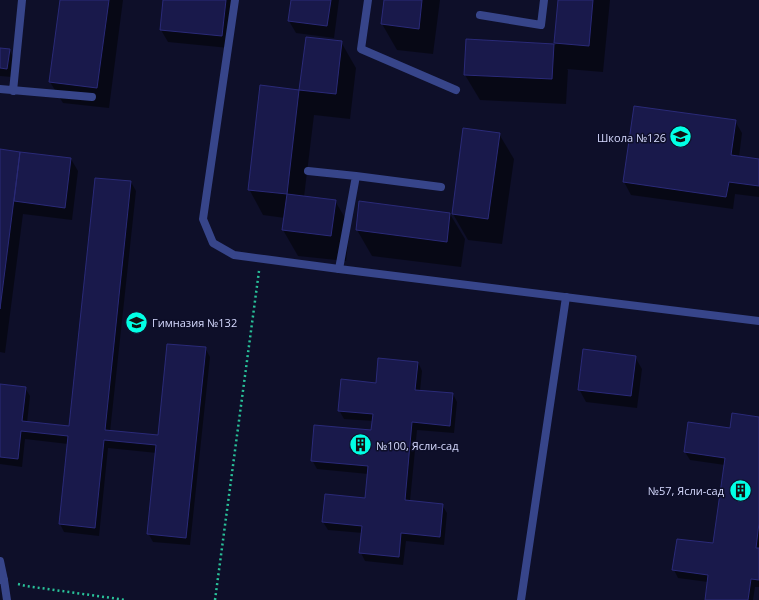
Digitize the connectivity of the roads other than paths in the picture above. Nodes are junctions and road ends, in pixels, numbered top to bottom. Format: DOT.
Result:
graph roads {
  1 [pos="22,0"];
  2 [pos="235,0"];
  3 [pos="368,0"];
  4 [pos="544,0"];
  5 [pos="480,15"];
  6 [pos="0,89"];
  7 [pos="456,90"];
  8 [pos="13,91"];
  9 [pos="92,97"];
  10 [pos="308,171"];
  11 [pos="356,176"];
  12 [pos="441,188"];
  13 [pos="339,270"];
  14 [pos="566,297"];
  15 [pos="759,321"];
  16 [pos="0,561"];
  17 [pos="2,580"];
  18 [pos="7,600"];
  19 [pos="521,600"];
  1 -- 8 [label="street"];
  2 -- 13 [label="street"];
  3 -- 7 [label="street"];
  4 -- 5 [label="street"];
  6 -- 8 [label="street"];
  8 -- 9 [label="street"];
  10 -- 11 [label="street"];
  11 -- 12 [label="street"];
  11 -- 13 [label="street"];
  13 -- 14 [label="street"];
  14 -- 15 [label="street"];
  14 -- 19 [label="street"];
  16 -- 17 [label="street"];
  17 -- 18 [label="street"];
}
